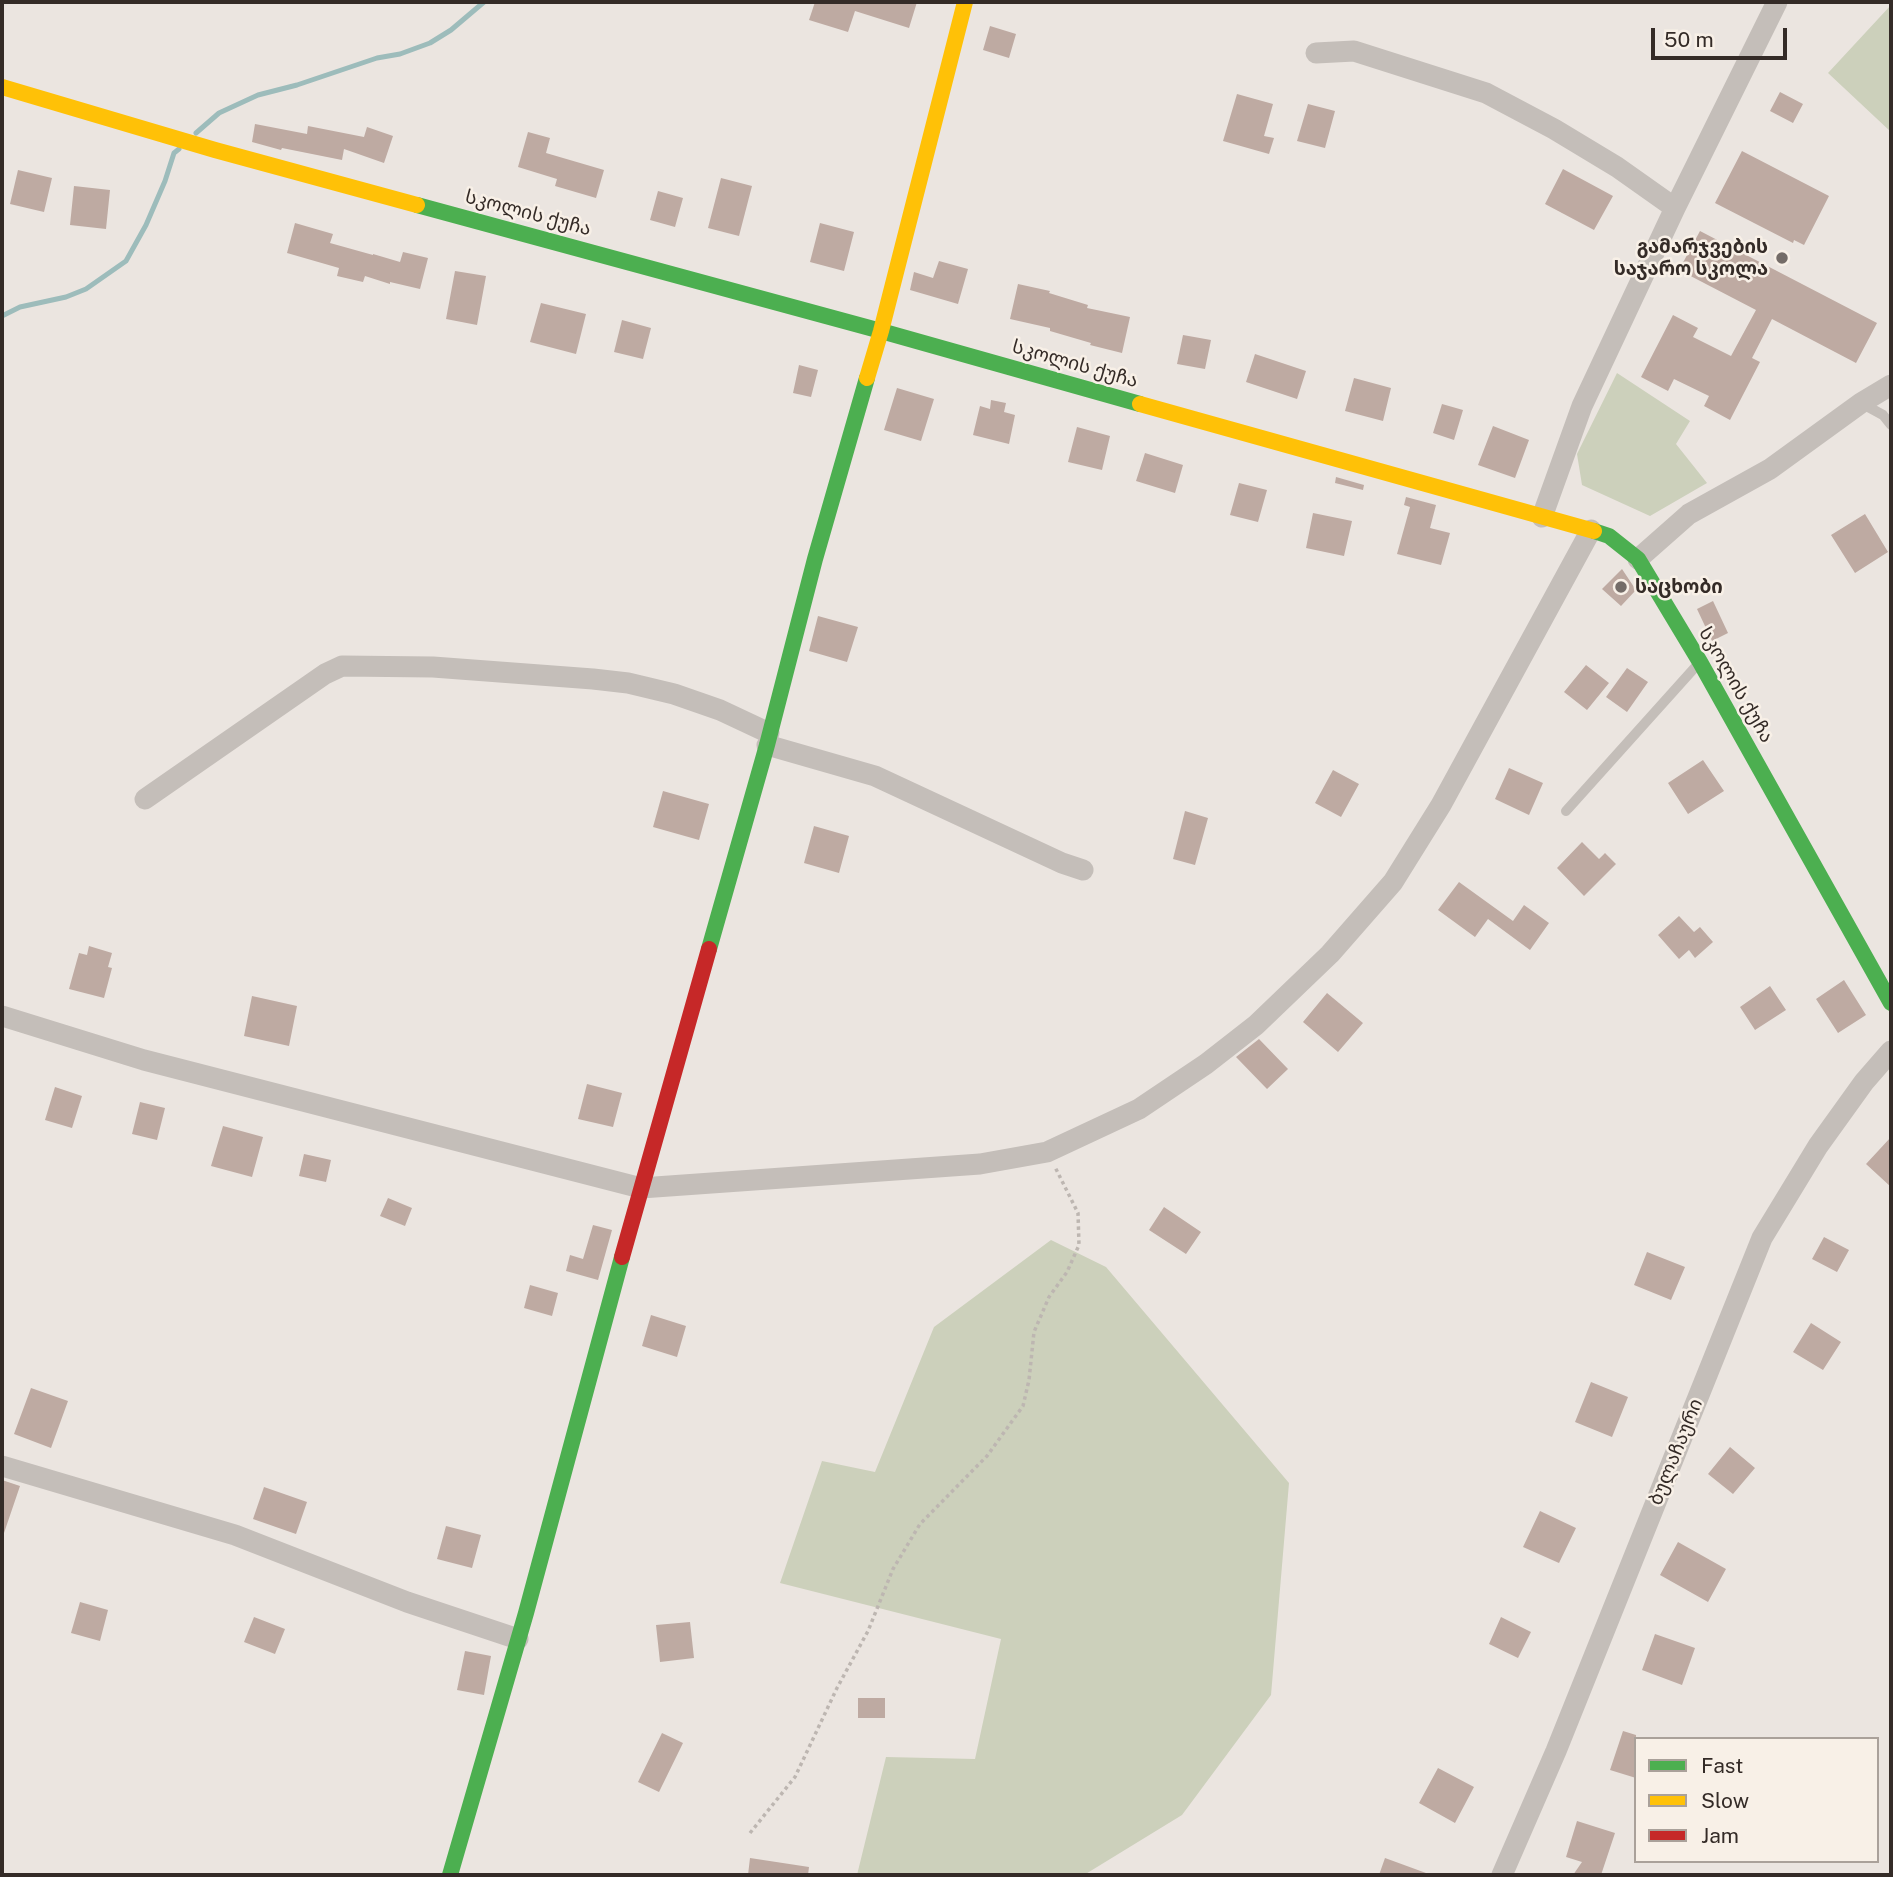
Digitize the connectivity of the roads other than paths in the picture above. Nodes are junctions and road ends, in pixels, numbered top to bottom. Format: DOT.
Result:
graph roads {
  1 [pos="965,2"];
  2 [pos="1777,2"];
  3 [pos="1316,53"];
  4 [pos="2,87"];
  5 [pos="1675,208"];
  6 [pos="881,331"];
  7 [pos="1891,385"];
  8 [pos="1861,403"];
  9 [pos="1891,425"];
  10 [pos="1542,517"];
  11 [pos="1591,530"];
  12 [pos="1638,559"];
  13 [pos="1700,662"];
  14 [pos="768,739"];
  15 [pos="145,799"];
  16 [pos="1566,811"];
  17 [pos="1083,870"];
  18 [pos="1891,1003"];
  19 [pos="2,1016"];
  20 [pos="1891,1051"];
  21 [pos="642,1188"];
  22 [pos="2,1466"];
  23 [pos="518,1639"];
  24 [pos="450,1875"];
  25 [pos="1502,1875"];
  1 -- 6 [label="street"];
  2 -- 5 [label="street"];
  3 -- 5 [label="street"];
  4 -- 6 [label="street, სკოლის ქუჩა"];
  5 -- 10 [label="street"];
  6 -- 10 [label="street, სკოლის ქუჩა"];
  6 -- 14 [label="street"];
  7 -- 8 [label="street"];
  8 -- 9 [label="lane"];
  8 -- 12 [label="street"];
  10 -- 11 [label="street, სკოლის ქუჩა"];
  11 -- 12 [label="street, სკოლის ქუჩა"];
  11 -- 21 [label="street"];
  12 -- 13 [label="street, სკოლის ქუჩა"];
  13 -- 16 [label="lane"];
  13 -- 18 [label="street, სკოლის ქუჩა"];
  14 -- 15 [label="street"];
  14 -- 17 [label="street"];
  14 -- 21 [label="street"];
  19 -- 21 [label="street"];
  20 -- 25 [label="street, ბულაჩაური"];
  21 -- 23 [label="street"];
  22 -- 23 [label="street"];
  23 -- 24 [label="street"];
}
